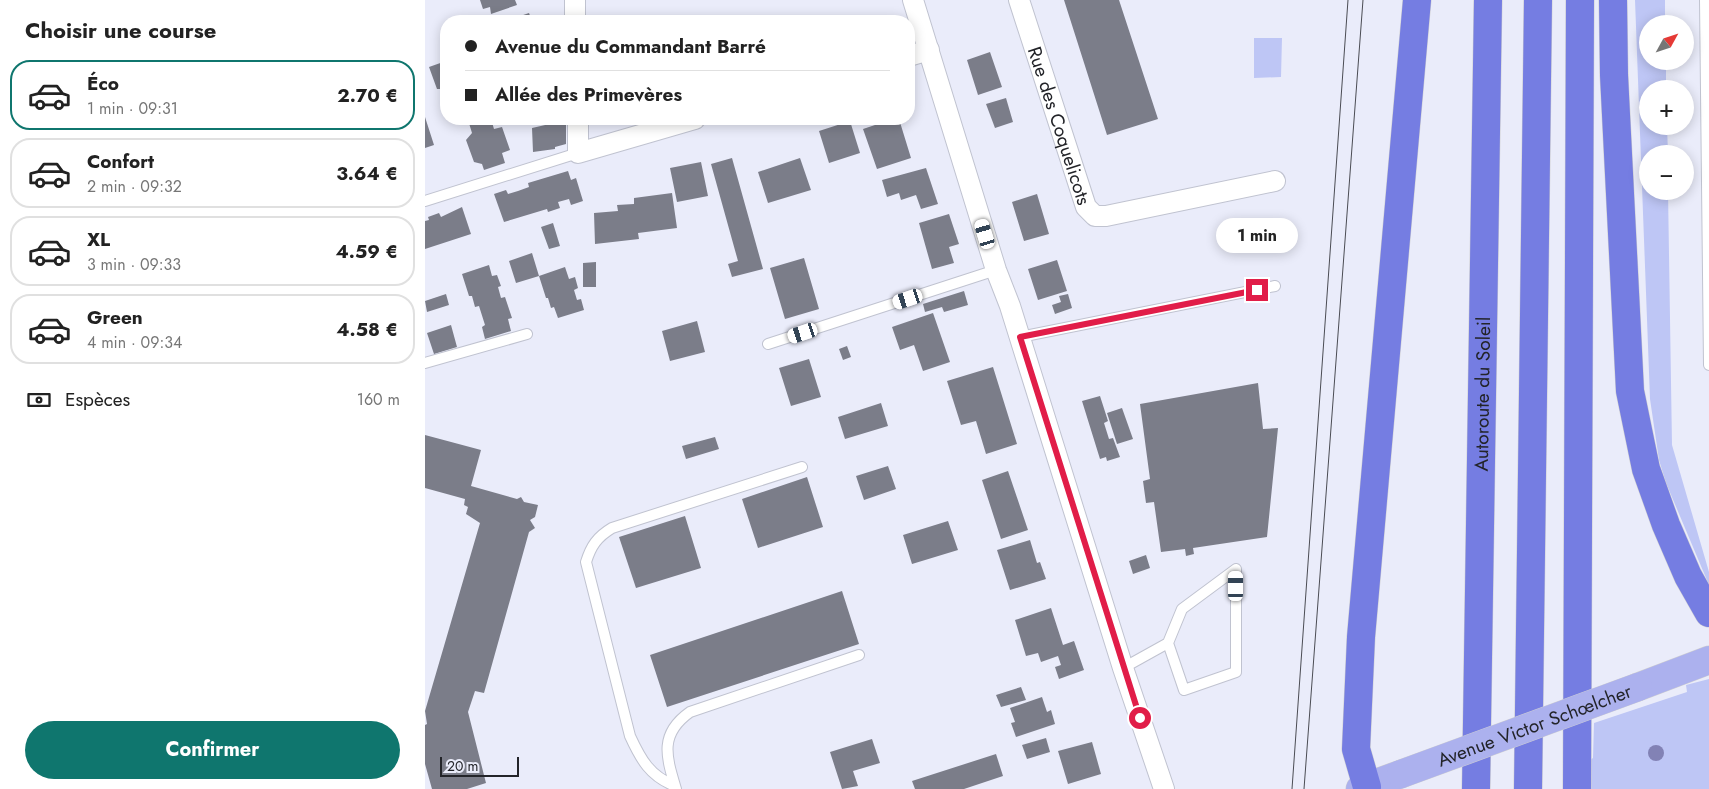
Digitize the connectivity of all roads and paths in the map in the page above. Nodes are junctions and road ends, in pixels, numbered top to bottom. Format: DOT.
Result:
graph roads {
  1 [pos="575,0"];
  2 [pos="913,0"];
  3 [pos="1019,0"];
  4 [pos="1417,0"];
  5 [pos="1488,0"];
  6 [pos="1538,0"];
  7 [pos="1580,0"];
  8 [pos="1613,0"];
  9 [pos="1705,0"];
  10 [pos="575,15"];
  11 [pos="929,50"];
  12 [pos="915,54"];
  13 [pos="578,125"];
  14 [pos="674,125"];
  15 [pos="578,153"];
  16 [pos="1275,180"];
  17 [pos="425,201"];
  18 [pos="996,270"];
  19 [pos="1275,286"];
  20 [pos="527,334"];
  21 [pos="1020,337"];
  22 [pos="768,344"];
  23 [pos="425,363"];
  24 [pos="1709,365"];
  25 [pos="802,467"];
  26 [pos="1709,613"];
  27 [pos="1168,643"];
  28 [pos="859,655"];
  29 [pos="1709,660"];
  30 [pos="1123,668"];
  31 [pos="676,788"];
  32 [pos="1365,788"];
  33 [pos="1164,789"];
  34 [pos="1476,789"];
  35 [pos="1529,789"];
  36 [pos="1577,789"];
  1 -- 10 [label="street"];
  2 -- 11 [label="street"];
  3 -- 16 [label="street, Rue des Coquelicots"];
  4 -- 32 [label="highway"];
  5 -- 34 [label="highway, Autoroute du Soleil"];
  6 -- 35 [label="highway"];
  7 -- 36 [label="highway"];
  8 -- 26 [label="highway"];
  9 -- 24 [label="lane"];
  11 -- 12 [label="street"];
  11 -- 18 [label="street"];
  13 -- 15 [label="street"];
  14 -- 15 [label="street"];
  15 -- 17 [label="lane"];
  18 -- 21 [label="street"];
  18 -- 22 [label="lane"];
  19 -- 21 [label="lane"];
  20 -- 23 [label="lane"];
  21 -- 30 [label="street"];
  25 -- 31 [label="lane"];
  27 -- 27 [label="lane"];
  27 -- 30 [label="lane"];
  28 -- 31 [label="lane"];
  29 -- 32 [label="main road, Avenue Victor Schœlcher, bridge"];
  30 -- 33 [label="street"];
}
